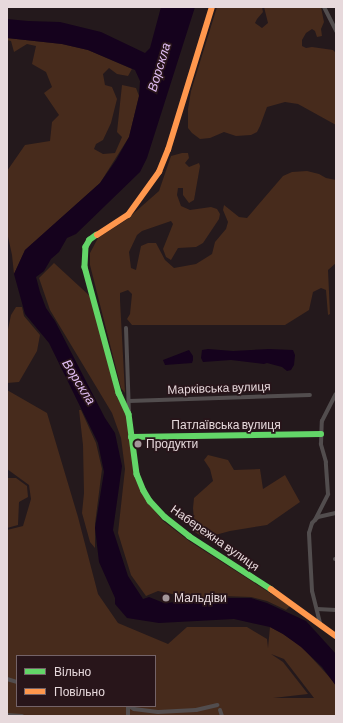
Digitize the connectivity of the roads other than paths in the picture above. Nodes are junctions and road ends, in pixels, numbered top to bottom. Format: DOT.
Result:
graph roads {
  1 [pos="212,7"];
  2 [pos="324,7"];
  3 [pos="336,31"];
  4 [pos="126,328"];
  5 [pos="310,394"];
  6 [pos="336,394"];
  7 [pos="129,401"];
  8 [pos="129,414"];
  9 [pos="321,434"];
  10 [pos="131,437"];
  11 [pos="336,512"];
  12 [pos="315,520"];
  13 [pos="317,609"];
  14 [pos="336,610"];
  15 [pos="320,623"];
  16 [pos="336,636"];
  17 [pos="217,705"];
  18 [pos="131,707"];
  19 [pos="220,710"];
  20 [pos="158,714"];
  21 [pos="7,715"];
  22 [pos="22,716"];
  23 [pos="222,716"];
  1 -- 8 [label="street"];
  2 -- 3 [label="street"];
  4 -- 7 [label="street, Набережна вулиця"];
  5 -- 7 [label="street, Марківська вулиця"];
  6 -- 9 [label="street"];
  7 -- 8 [label="street, Набережна вулиця"];
  8 -- 10 [label="street, Набережна вулиця"];
  9 -- 10 [label="street, Патлаївська вулиця"];
  9 -- 12 [label="street"];
  10 -- 15 [label="street, Набережна вулиця"];
  11 -- 12 [label="street"];
  12 -- 13 [label="street"];
  13 -- 14 [label="street"];
  13 -- 15 [label="street"];
  15 -- 16 [label="street, Набережна вулиця"];
  17 -- 20 [label="street"];
  18 -- 20 [label="street"];
  19 -- 23 [label="street"];
  21 -- 22 [label="street"];
}
